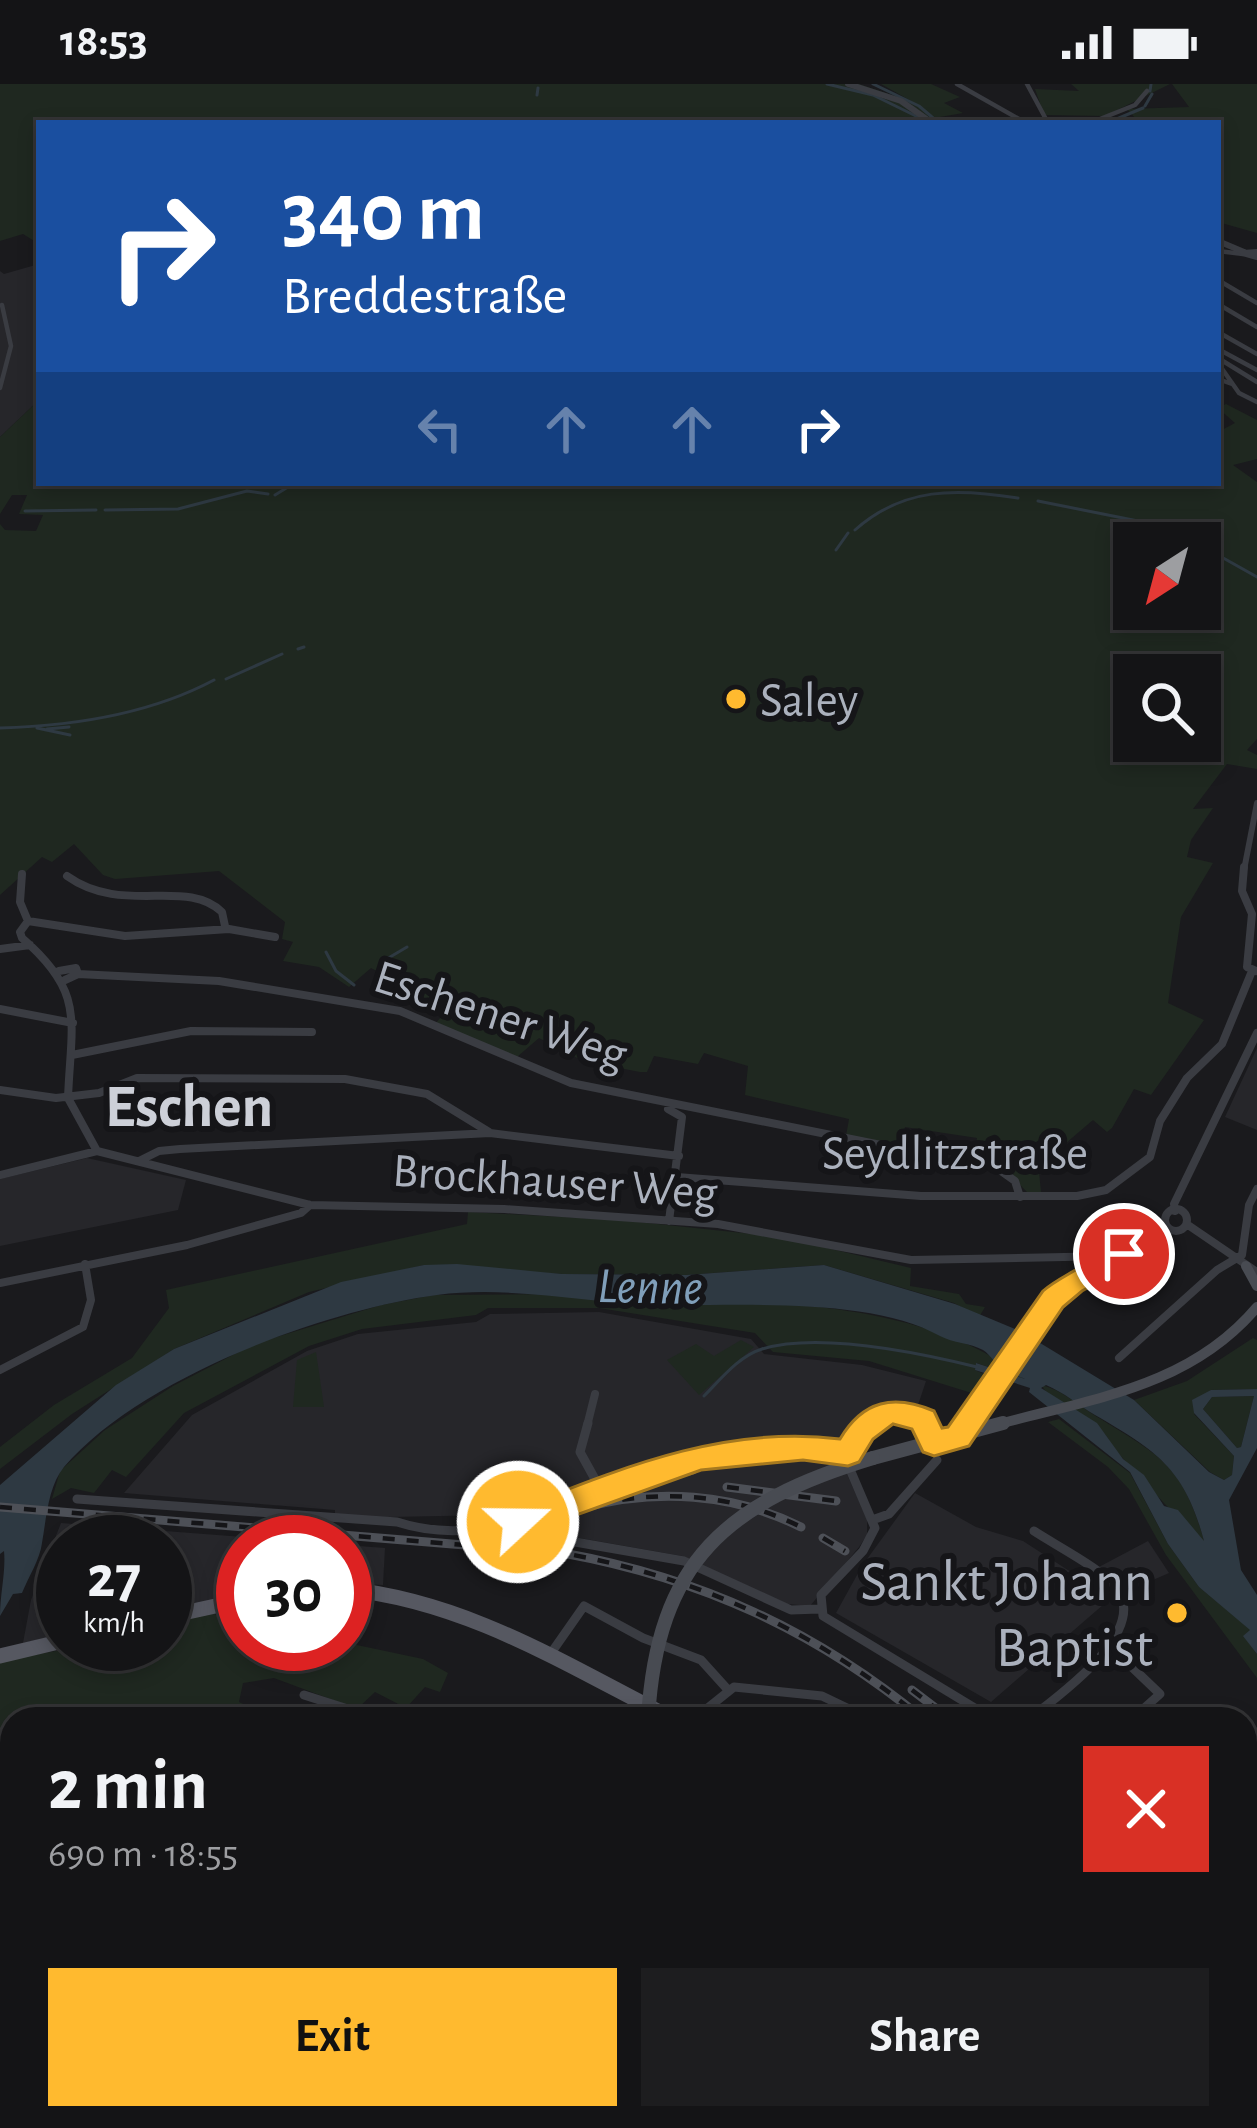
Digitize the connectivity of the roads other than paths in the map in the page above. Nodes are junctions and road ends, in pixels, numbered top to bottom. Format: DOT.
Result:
graph roads {
  1 [pos="848,84"];
  2 [pos="957,84"];
  3 [pos="1027,84"];
  4 [pos="1147,92"];
  5 [pos="928,120"];
  6 [pos="1022,120"];
  7 [pos="1046,120"];
  8 [pos="1098,120"];
  9 [pos="1221,242"];
  10 [pos="1244,253"];
  11 [pos="1221,254"];
  12 [pos="1257,256"];
  13 [pos="1221,282"];
  14 [pos="1257,303"];
  15 [pos="2,305"];
  16 [pos="1221,306"];
  17 [pos="1257,326"];
  18 [pos="1221,334"];
  19 [pos="1257,342"];
  20 [pos="1240,345"];
  21 [pos="1257,354"];
  22 [pos="1221,358"];
  23 [pos="1221,359"];
  24 [pos="1221,363"];
  25 [pos="1257,370"];
  26 [pos="1221,380"];
  27 [pos="1257,382"];
  28 [pos="1232,384"];
  29 [pos="0,388"];
  30 [pos="1257,402"];
  31 [pos="1257,803"];
  32 [pos="22,874"];
  33 [pos="67,876"];
  34 [pos="28,921"];
  35 [pos="224,927"];
  36 [pos="275,937"];
  37 [pos="30,945"];
  38 [pos="0,949"];
  39 [pos="1255,971"];
  40 [pos="62,973"];
  41 [pos="0,1009"];
  42 [pos="73,1023"];
  43 [pos="312,1032"];
  44 [pos="1257,1033"];
  45 [pos="72,1055"];
  46 [pos="0,1090"];
  47 [pos="68,1098"];
  48 [pos="650,1100"];
  49 [pos="490,1133"];
  50 [pos="97,1151"];
  51 [pos="679,1156"];
  52 [pos="138,1162"];
  53 [pos="0,1175"];
  54 [pos="677,1177"];
  55 [pos="1257,1189"];
  56 [pos="1020,1197"];
  57 [pos="310,1205"];
  58 [pos="1175,1211"];
  59 [pos="669,1221"];
  60 [pos="1166,1225"];
  61 [pos="1189,1225"];
  62 [pos="1113,1256"];
  63 [pos="85,1264"];
  64 [pos="1249,1265"];
  65 [pos="0,1283"];
  66 [pos="1257,1286"];
  67 [pos="1257,1304"];
  68 [pos="1118,1358"];
  69 [pos="0,1370"];
  70 [pos="595,1394"];
  71 [pos="958,1437"];
  72 [pos="934,1443"];
  73 [pos="848,1453"];
  74 [pos="938,1460"];
  75 [pos="601,1490"];
  76 [pos="77,1498"];
  77 [pos="874,1519"];
  78 [pos="518,1522"];
  79 [pos="1034,1531"];
  80 [pos="372,1592"];
  81 [pos="819,1609"];
  82 [pos="36,1647"];
  83 [pos="1112,1648"];
  84 [pos="0,1656"];
  85 [pos="548,1657"];
  86 [pos="732,1689"];
  87 [pos="304,1695"];
  88 [pos="342,1707"];
  89 [pos="648,1707"];
  90 [pos="649,1707"];
  91 [pos="709,1707"];
  92 [pos="850,1707"];
  93 [pos="975,1707"];
  94 [pos="1043,1707"];
  95 [pos="1145,1707"];
  1 -- 5 [label="street"];
  2 -- 6 [label="street"];
  3 -- 7 [label="street"];
  4 -- 8 [label="street"];
  9 -- 10 [label="street"];
  10 -- 11 [label="street"];
  10 -- 12 [label="street"];
  13 -- 14 [label="street"];
  15 -- 29 [label="street"];
  16 -- 17 [label="street"];
  18 -- 20 [label="street"];
  19 -- 20 [label="street"];
  20 -- 21 [label="street"];
  22 -- 25 [label="street"];
  23 -- 27 [label="street"];
  24 -- 28 [label="street"];
  26 -- 28 [label="street"];
  28 -- 30 [label="street"];
  31 -- 39 [label="street, Seydlitzstraße"];
  32 -- 34 [label="street"];
  33 -- 35 [label="street"];
  34 -- 35 [label="street"];
  34 -- 37 [label="street"];
  35 -- 36 [label="street"];
  37 -- 38 [label="street"];
  37 -- 40 [label="street"];
  39 -- 56 [label="street, Seydlitzstraße"];
  40 -- 42 [label="street"];
  40 -- 48 [label="street, Eschener Weg"];
  41 -- 42 [label="street"];
  42 -- 45 [label="street"];
  43 -- 45 [label="street"];
  44 -- 58 [label="street"];
  45 -- 47 [label="street"];
  46 -- 47 [label="street"];
  47 -- 49 [label="street"];
  47 -- 50 [label="street"];
  48 -- 51 [label="street"];
  48 -- 56 [label="street, Eschener Weg"];
  49 -- 51 [label="street"];
  49 -- 52 [label="street"];
  50 -- 52 [label="street, Brockhauser Weg"];
  50 -- 53 [label="street, Brockhauser Weg"];
  51 -- 54 [label="street"];
  52 -- 57 [label="street, Brockhauser Weg"];
  54 -- 56 [label="street, Seydlitzstraße"];
  54 -- 59 [label="street"];
  55 -- 64 [label="street"];
  57 -- 59 [label="street, Brockhauser Weg"];
  57 -- 63 [label="street"];
  58 -- 60 [label="street"];
  58 -- 61 [label="street"];
  59 -- 62 [label="street, Brockhauser Weg"];
  60 -- 61 [label="street"];
  60 -- 62 [label="street"];
  61 -- 64 [label="street"];
  62 -- 71 [label="street"];
  63 -- 65 [label="street"];
  63 -- 69 [label="street"];
  64 -- 66 [label="main road"];
  64 -- 68 [label="street"];
  67 -- 71 [label="main road"];
  70 -- 75 [label="street"];
  71 -- 72 [label="main road"];
  72 -- 73 [label="street"];
  72 -- 89 [label="main road, bridge"];
  73 -- 75 [label="street"];
  73 -- 77 [label="street"];
  74 -- 77 [label="street"];
  75 -- 78 [label="street"];
  76 -- 78 [label="street"];
  77 -- 81 [label="street"];
  78 -- 81 [label="street"];
  79 -- 83 [label="street"];
  80 -- 85 [label="main road"];
  81 -- 93 [label="street"];
  82 -- 84 [label="main road"];
  83 -- 94 [label="street"];
  83 -- 95 [label="street"];
  85 -- 86 [label="street"];
  85 -- 90 [label="main road"];
  86 -- 91 [label="street"];
  86 -- 92 [label="street"];
  87 -- 88 [label="street"];
}
